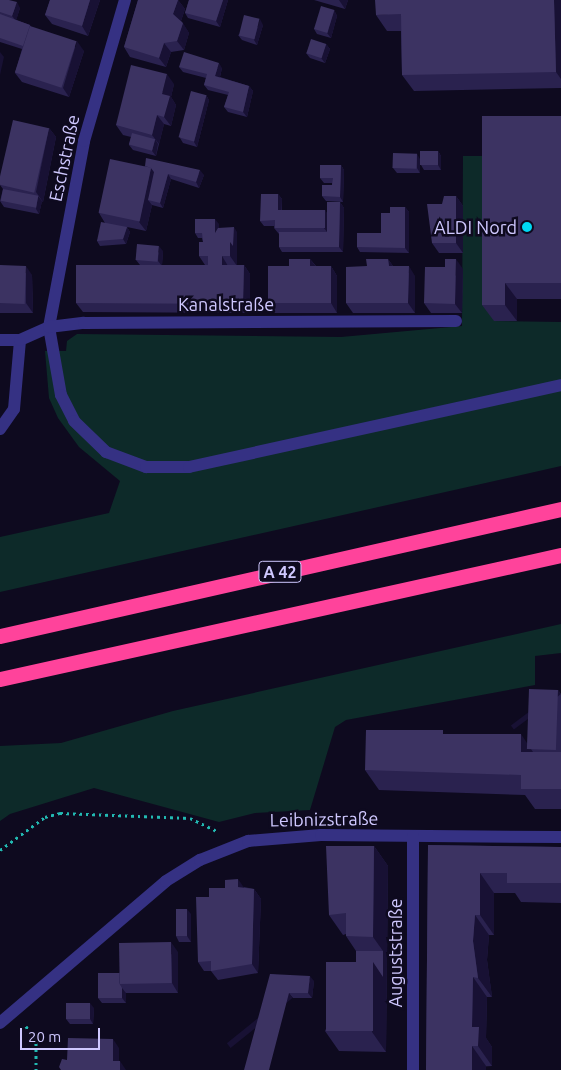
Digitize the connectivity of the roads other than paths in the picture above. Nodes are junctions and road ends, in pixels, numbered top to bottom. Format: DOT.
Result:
graph roads {
  1 [pos="125,0"];
  2 [pos="456,321"];
  3 [pos="49,327"];
  4 [pos="0,340"];
  5 [pos="20,340"];
  6 [pos="561,384"];
  7 [pos="0,429"];
  8 [pos="561,509"];
  9 [pos="561,555"];
  10 [pos="0,636"];
  11 [pos="0,679"];
  12 [pos="413,836"];
  13 [pos="561,837"];
  14 [pos="0,1023"];
  15 [pos="412,1070"];
  1 -- 3 [label="street, Eschstraße"];
  2 -- 3 [label="street, Kanalstraße"];
  3 -- 5 [label="street, Kanalstraße"];
  3 -- 6 [label="street"];
  4 -- 5 [label="street, Kanalstraße"];
  5 -- 7 [label="street"];
  8 -- 10 [label="highway, A 42"];
  9 -- 11 [label="highway, A 42"];
  12 -- 13 [label="street, Leibnizstraße"];
  12 -- 14 [label="street, Leibnizstraße"];
  12 -- 15 [label="street, Auguststraße"];
}
